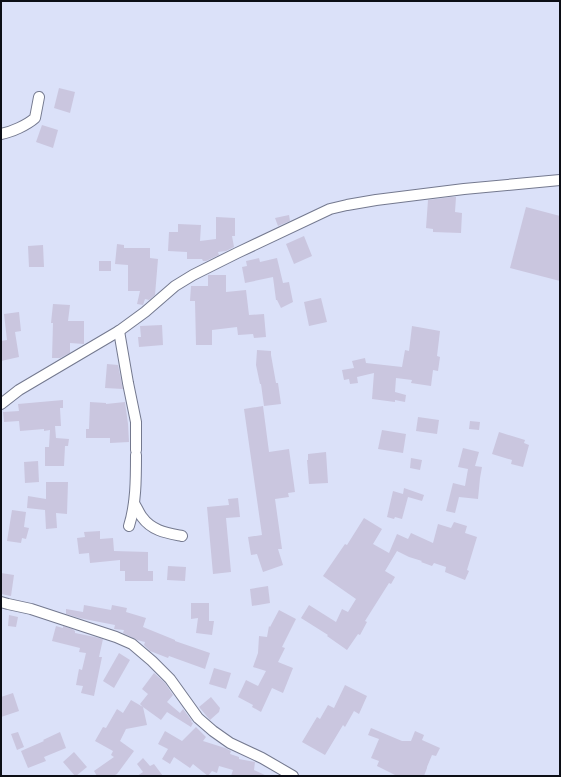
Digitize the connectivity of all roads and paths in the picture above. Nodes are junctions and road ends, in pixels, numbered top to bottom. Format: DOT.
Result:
graph roads {
  1 [pos="39,97"];
  2 [pos="1,134"];
  3 [pos="560,180"];
  4 [pos="119,331"];
  5 [pos="1,404"];
  6 [pos="134,503"];
  7 [pos="129,526"];
  8 [pos="182,536"];
  9 [pos="1,602"];
  10 [pos="293,776"];
  1 -- 2 [label="street"];
  3 -- 4 [label="street"];
  4 -- 5 [label="street"];
  4 -- 6 [label="street"];
  6 -- 7 [label="street"];
  6 -- 8 [label="street"];
  9 -- 10 [label="street"];
}
